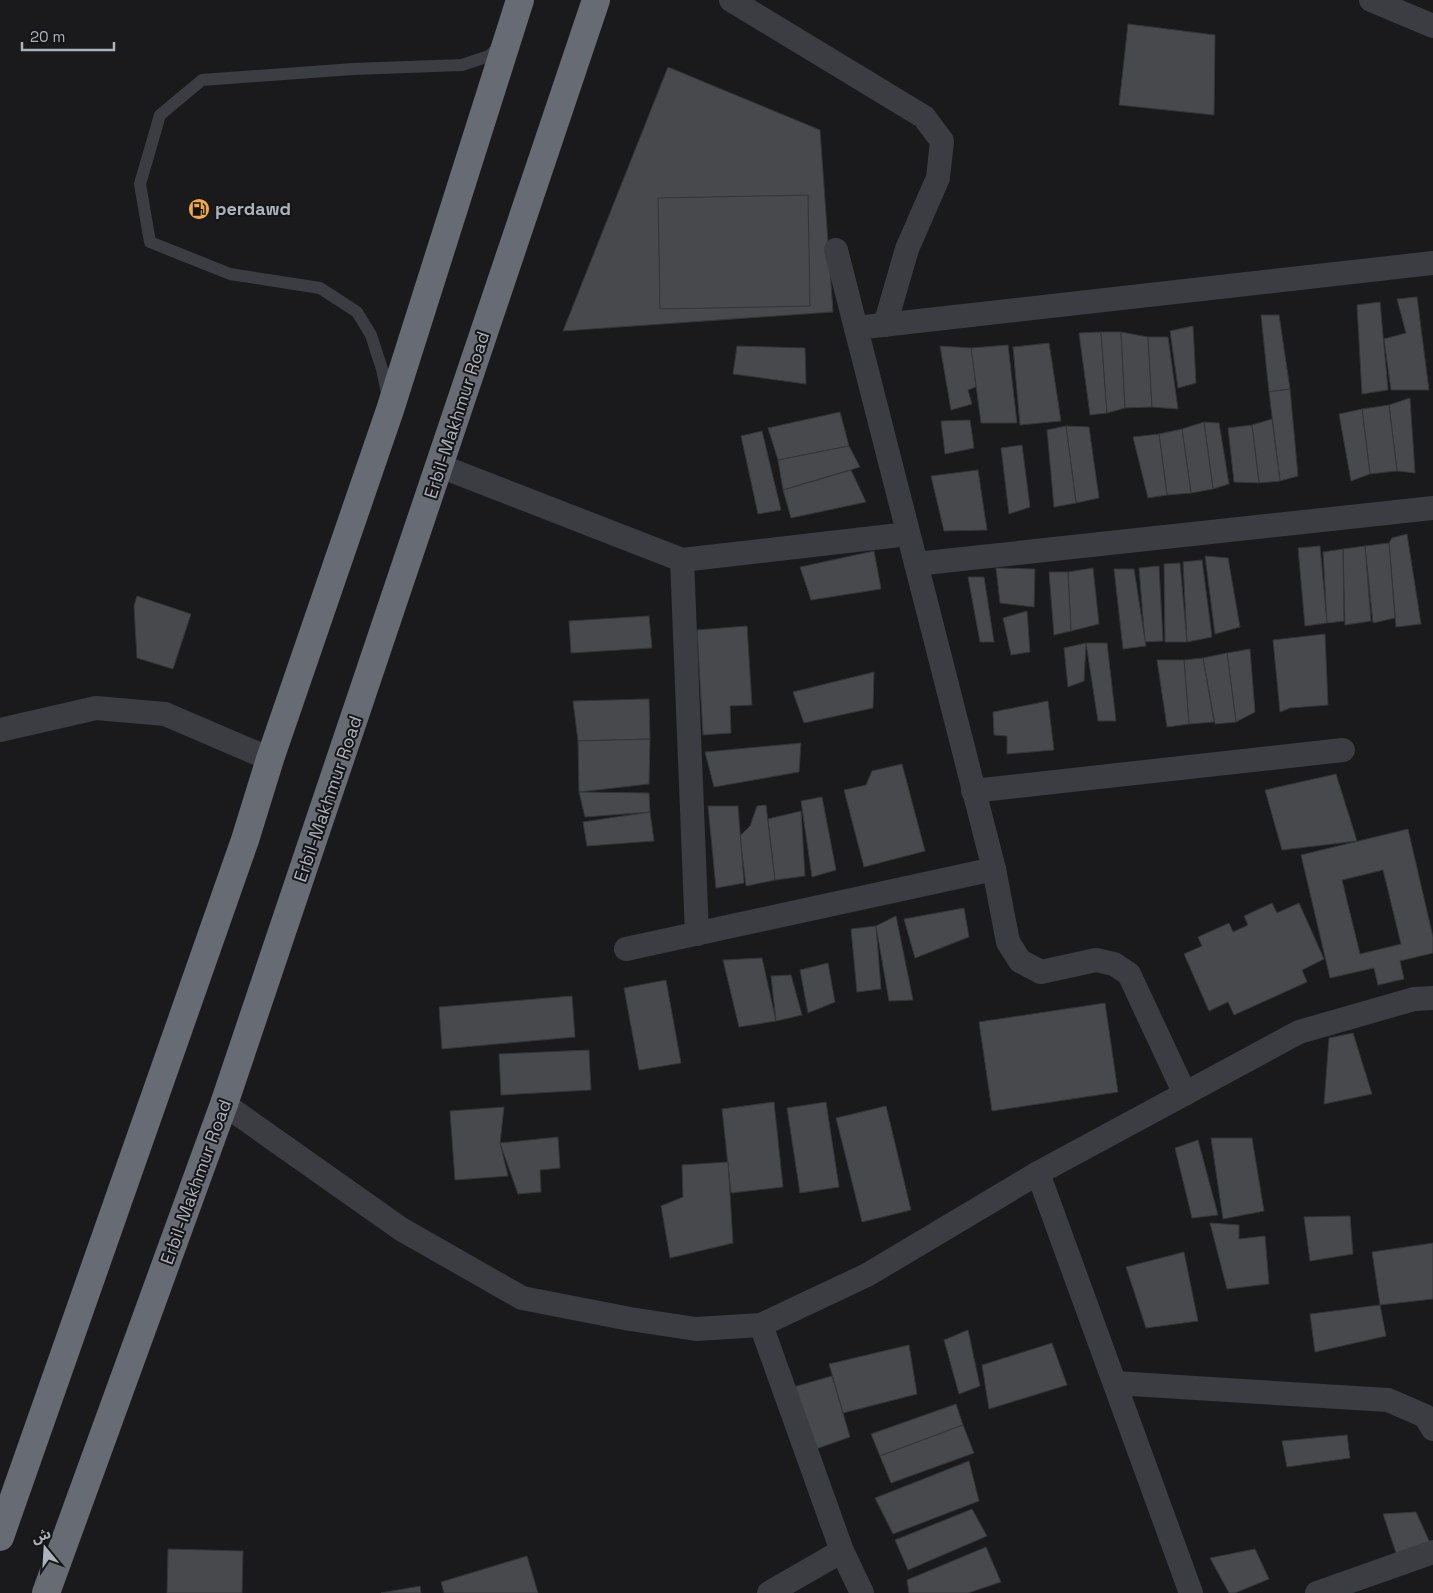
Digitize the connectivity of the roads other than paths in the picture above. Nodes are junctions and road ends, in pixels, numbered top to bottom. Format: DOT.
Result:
graph roads {
  1 [pos="596,0"];
  2 [pos="731,0"];
  3 [pos="1370,0"];
  4 [pos="519,5"];
  5 [pos="1412,8"];
  6 [pos="1433,26"];
  7 [pos="836,250"];
  8 [pos="1433,262"];
  9 [pos="885,325"];
  10 [pos="856,328"];
  11 [pos="390,410"];
  12 [pos="440,466"];
  13 [pos="1433,508"];
  14 [pos="908,534"];
  15 [pos="682,560"];
  16 [pos="916,564"];
  17 [pos="0,730"];
  18 [pos="1343,750"];
  19 [pos="270,759"];
  20 [pos="973,791"];
  21 [pos="994,869"];
  22 [pos="697,934"];
  23 [pos="626,949"];
  24 [pos="1433,998"];
  25 [pos="1185,1094"];
  26 [pos="224,1104"];
  27 [pos="1038,1173"];
  28 [pos="761,1326"];
  29 [pos="1115,1383"];
  30 [pos="1433,1429"];
  31 [pos="0,1537"];
  32 [pos="842,1551"];
  33 [pos="1433,1552"];
  34 [pos="46,1593"];
  35 [pos="769,1593"];
  36 [pos="862,1593"];
  37 [pos="1192,1593"];
  38 [pos="1317,1593"];
  1 -- 12 [label="highway, Erbil-Makhmur Road"];
  2 -- 9 [label="street"];
  3 -- 5 [label="street"];
  4 -- 11 [label="highway"];
  4 -- 11 [label="lane"];
  5 -- 6 [label="street"];
  7 -- 10 [label="street"];
  8 -- 9 [label="street"];
  9 -- 10 [label="street"];
  10 -- 14 [label="street"];
  11 -- 19 [label="highway"];
  12 -- 15 [label="street"];
  12 -- 26 [label="highway, Erbil-Makhmur Road"];
  13 -- 16 [label="street"];
  14 -- 15 [label="street"];
  14 -- 16 [label="street"];
  15 -- 22 [label="street"];
  16 -- 20 [label="street"];
  17 -- 19 [label="street"];
  18 -- 20 [label="street"];
  19 -- 31 [label="highway"];
  20 -- 21 [label="street"];
  21 -- 22 [label="street"];
  21 -- 25 [label="street"];
  22 -- 23 [label="street"];
  24 -- 25 [label="street"];
  25 -- 27 [label="street"];
  26 -- 28 [label="street"];
  26 -- 34 [label="highway, Erbil-Makhmur Road"];
  27 -- 28 [label="street"];
  27 -- 29 [label="street"];
  28 -- 32 [label="street"];
  29 -- 30 [label="street"];
  29 -- 37 [label="street"];
  32 -- 35 [label="street"];
  32 -- 36 [label="street"];
  33 -- 38 [label="street"];
}
